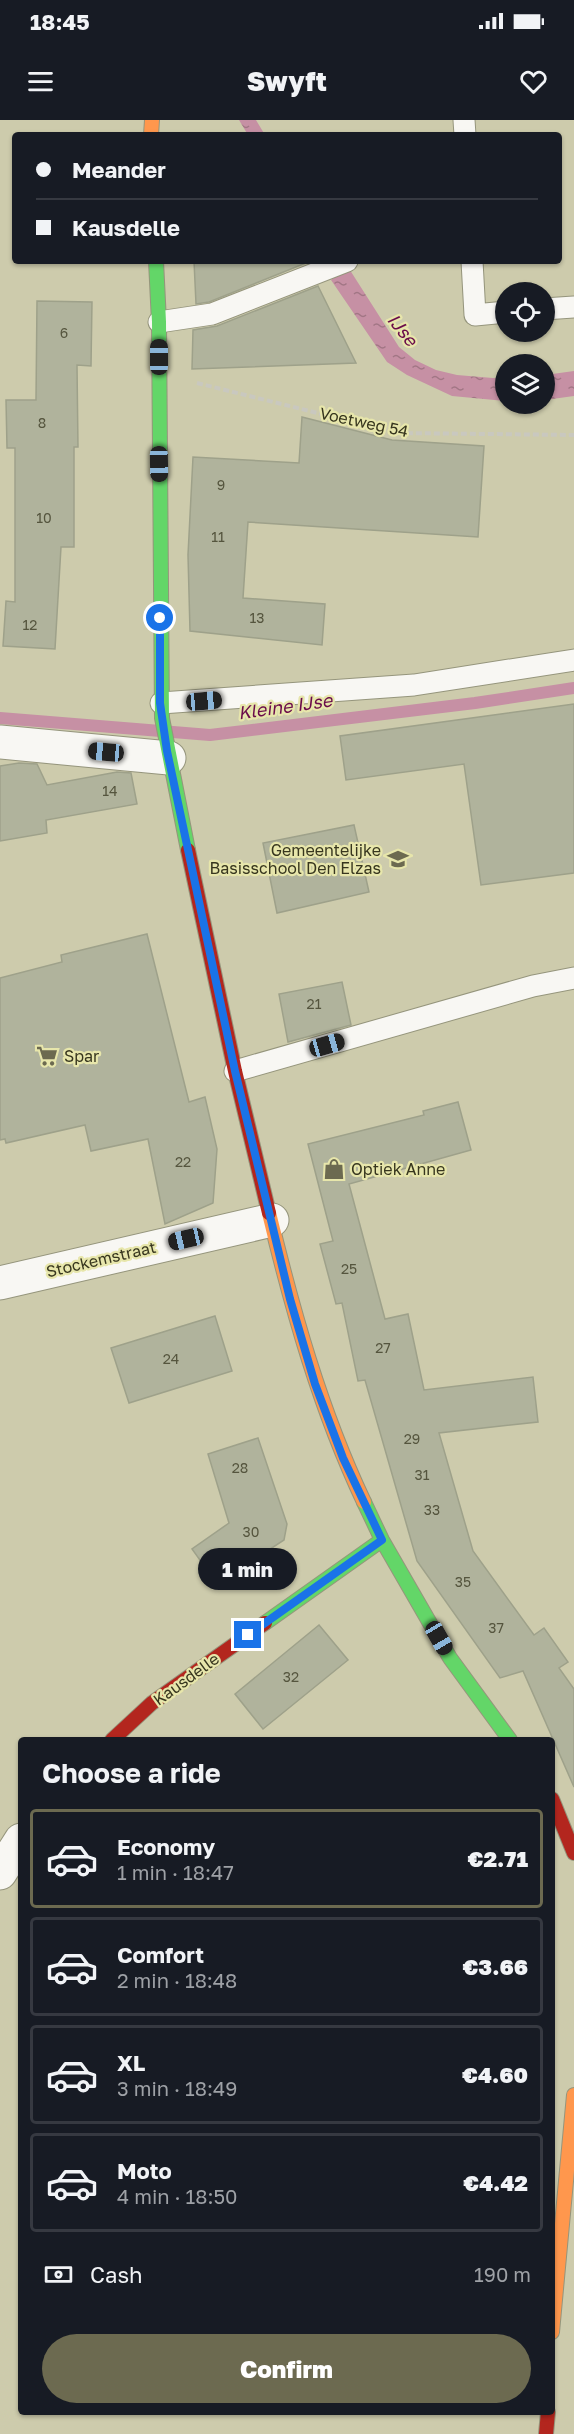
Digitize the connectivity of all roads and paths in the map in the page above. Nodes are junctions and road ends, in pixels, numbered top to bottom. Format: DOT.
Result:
graph roads {
  1 [pos="156,264"];
  2 [pos="339,264"];
  3 [pos="472,264"];
  4 [pos="574,306"];
  5 [pos="555,308"];
  6 [pos="495,313"];
  7 [pos="159,322"];
  8 [pos="159,374"];
  9 [pos="574,435"];
  10 [pos="574,660"];
  11 [pos="161,711"];
  12 [pos="0,742"];
  13 [pos="168,754"];
  14 [pos="574,978"];
  15 [pos="235,1071"];
  16 [pos="272,1220"];
  17 [pos="0,1283"];
  18 [pos="382,1540"];
  19 [pos="115,1737"];
  20 [pos="508,1737"];
  21 [pos="555,1806"];
  22 [pos="18,1845"];
  23 [pos="574,1853"];
  24 [pos="0,1873"];
  25 [pos="574,2095"];
  26 [pos="555,2300"];
  27 [pos="548,2415"];
  28 [pos="546,2434"];
  1 -- 7 [label="street"];
  2 -- 7 [label="lane"];
  3 -- 6 [label="lane"];
  4 -- 5 [label="lane"];
  7 -- 8 [label="street"];
  8 -- 9 [label="path, Voetweg 54"];
  8 -- 11 [label="street"];
  10 -- 11 [label="lane"];
  11 -- 13 [label="street"];
  12 -- 13 [label="street"];
  13 -- 15 [label="street"];
  14 -- 15 [label="lane"];
  15 -- 16 [label="street"];
  16 -- 17 [label="street, Stockemstraat"];
  16 -- 18 [label="street"];
  18 -- 19 [label="street, Kausdelle"];
  18 -- 20 [label="street"];
  21 -- 23 [label="street"];
  22 -- 24 [label="street"];
  25 -- 26 [label="street"];
  27 -- 28 [label="street"];
}
